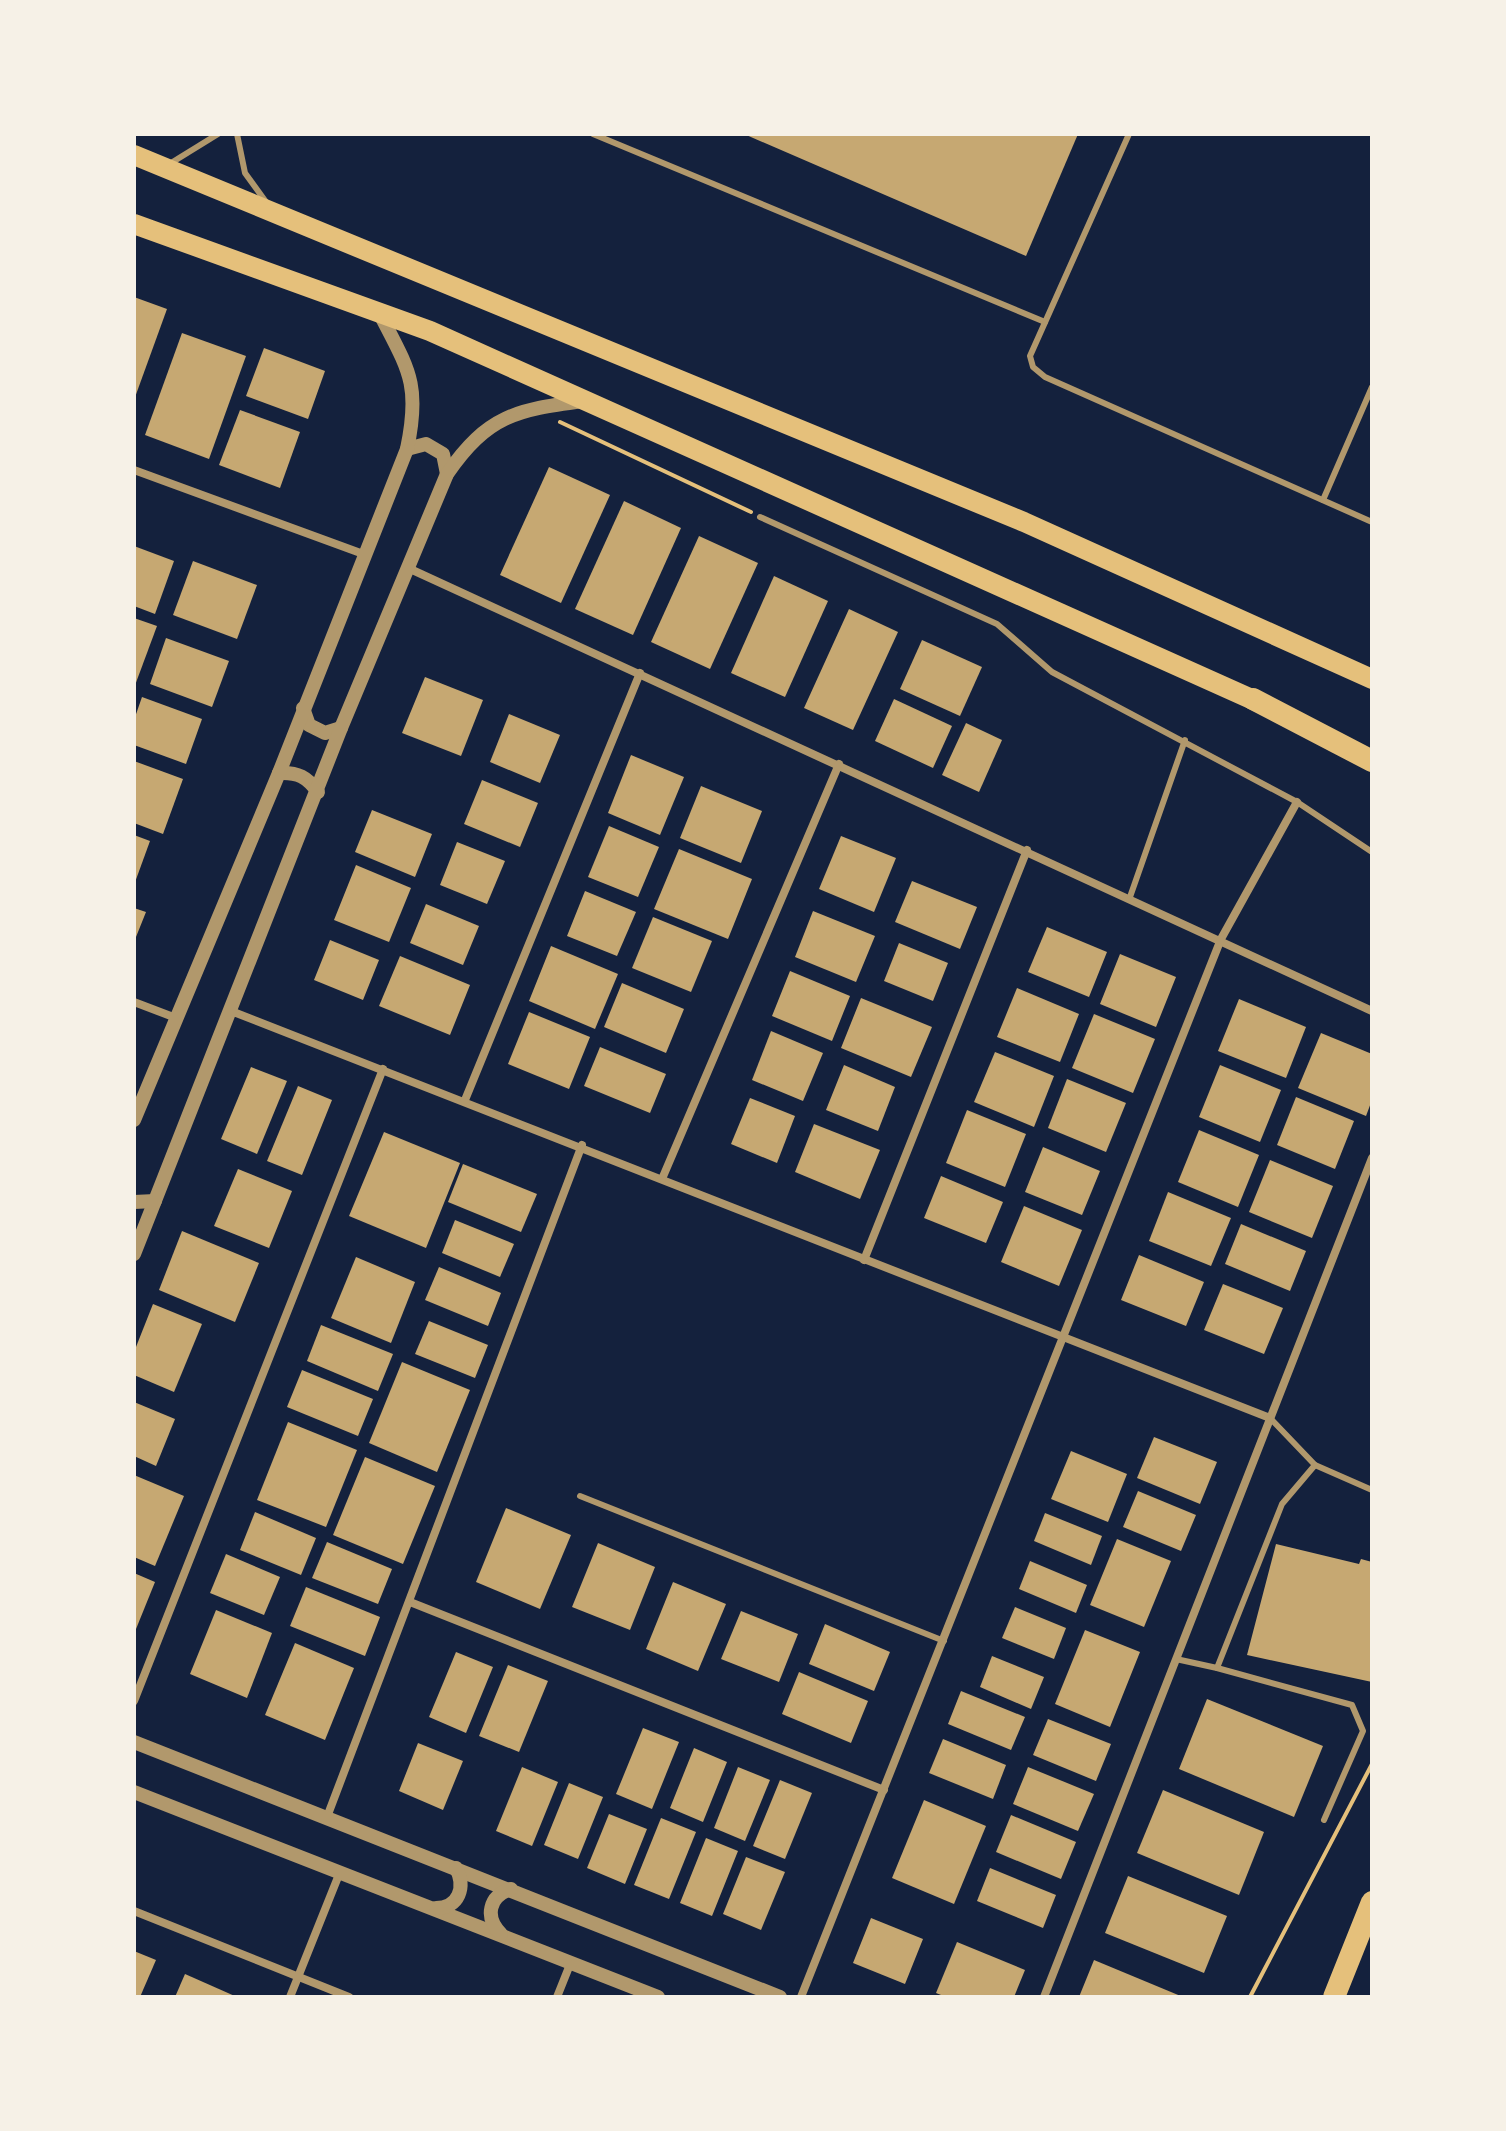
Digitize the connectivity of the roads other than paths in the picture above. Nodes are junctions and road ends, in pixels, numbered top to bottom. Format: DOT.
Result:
graph roads {
  1 [pos="218,134"];
  2 [pos="237,134"];
  3 [pos="593,134"];
  4 [pos="1129,134"];
  5 [pos="134,155"];
  6 [pos="165,166"];
  7 [pos="288,218"];
  8 [pos="134,224"];
  9 [pos="379,312"];
  10 [pos="1045,322"];
  11 [pos="1372,387"];
  12 [pos="585,400"];
  13 [pos="407,449"];
  14 [pos="134,470"];
  15 [pos="447,474"];
  16 [pos="1323,500"];
  17 [pos="760,517"];
  18 [pos="1372,522"];
  19 [pos="366,555"];
  20 [pos="408,568"];
  21 [pos="640,673"];
  22 [pos="1372,679"];
  23 [pos="1253,699"];
  24 [pos="303,708"];
  25 [pos="341,728"];
  26 [pos="1185,740"];
  27 [pos="1372,752"];
  28 [pos="1372,761"];
  29 [pos="839,764"];
  30 [pos="279,773"];
  31 [pos="318,792"];
  32 [pos="1297,802"];
  33 [pos="1027,850"];
  34 [pos="1372,852"];
  35 [pos="1130,897"];
  36 [pos="1221,939"];
  37 [pos="134,1002"];
  38 [pos="231,1011"];
  39 [pos="1372,1011"];
  40 [pos="176,1018"];
  41 [pos="383,1069"];
  42 [pos="465,1100"];
  43 [pos="134,1120"];
  44 [pos="582,1145"];
  45 [pos="1372,1158"];
  46 [pos="662,1179"];
  47 [pos="155,1201"];
  48 [pos="134,1202"];
  49 [pos="134,1254"];
  50 [pos="864,1260"];
  51 [pos="1062,1339"];
  52 [pos="1270,1418"];
  53 [pos="1315,1465"];
  54 [pos="1372,1490"];
  55 [pos="580,1496"];
  56 [pos="410,1602"];
  57 [pos="944,1641"];
  58 [pos="1176,1659"];
  59 [pos="1217,1668"];
  60 [pos="134,1701"];
  61 [pos="134,1742"];
  62 [pos="884,1790"];
  63 [pos="134,1792"];
  64 [pos="327,1817"];
  65 [pos="1324,1820"];
  66 [pos="456,1868"];
  67 [pos="340,1872"];
  68 [pos="511,1889"];
  69 [pos="1372,1902"];
  70 [pos="431,1908"];
  71 [pos="134,1911"];
  72 [pos="501,1934"];
  73 [pos="1372,1935"];
  74 [pos="571,1962"];
  75 [pos="299,1975"];
  76 [pos="290,1997"];
  77 [pos="349,1997"];
  78 [pos="557,1997"];
  79 [pos="658,1997"];
  80 [pos="780,1997"];
  81 [pos="801,1997"];
  82 [pos="1044,1997"];
  83 [pos="1335,1997"];
  1 -- 6 [label="lane"];
  2 -- 7 [label="lane"];
  3 -- 10 [label="lane"];
  4 -- 10 [label="lane"];
  5 -- 6 [label="main road"];
  6 -- 7 [label="main road"];
  7 -- 22 [label="main road"];
  8 -- 9 [label="main road"];
  9 -- 12 [label="main road"];
  9 -- 13 [label="street"];
  10 -- 16 [label="lane"];
  11 -- 16 [label="lane"];
  12 -- 15 [label="street"];
  12 -- 23 [label="main road"];
  13 -- 15 [label="street"];
  13 -- 19 [label="street"];
  14 -- 19 [label="street"];
  15 -- 20 [label="street"];
  16 -- 18 [label="lane"];
  17 -- 26 [label="lane"];
  19 -- 24 [label="street"];
  20 -- 21 [label="street"];
  20 -- 25 [label="street"];
  21 -- 29 [label="street"];
  21 -- 42 [label="street"];
  23 -- 27 [label="main road"];
  23 -- 28 [label="highway"];
  24 -- 25 [label="street"];
  24 -- 30 [label="street"];
  25 -- 31 [label="street"];
  26 -- 32 [label="lane"];
  26 -- 35 [label="lane"];
  29 -- 33 [label="street"];
  29 -- 46 [label="street"];
  30 -- 31 [label="street"];
  30 -- 40 [label="street"];
  31 -- 38 [label="street"];
  32 -- 34 [label="lane"];
  32 -- 36 [label="street"];
  33 -- 35 [label="street"];
  33 -- 50 [label="street"];
  35 -- 36 [label="street"];
  36 -- 39 [label="street"];
  36 -- 51 [label="street"];
  37 -- 40 [label="street"];
  38 -- 41 [label="street"];
  38 -- 47 [label="street"];
  40 -- 43 [label="street"];
  41 -- 42 [label="street"];
  41 -- 60 [label="street"];
  42 -- 44 [label="street"];
  44 -- 46 [label="street"];
  44 -- 56 [label="street"];
  45 -- 52 [label="street"];
  46 -- 50 [label="street"];
  47 -- 48 [label="street"];
  47 -- 49 [label="street"];
  50 -- 51 [label="street"];
  51 -- 52 [label="street"];
  51 -- 57 [label="street"];
  52 -- 53 [label="lane"];
  52 -- 58 [label="street"];
  53 -- 54 [label="lane"];
  53 -- 59 [label="lane"];
  55 -- 57 [label="lane"];
  56 -- 62 [label="street"];
  56 -- 64 [label="street"];
  57 -- 62 [label="street"];
  58 -- 59 [label="lane"];
  58 -- 82 [label="street"];
  59 -- 65 [label="lane"];
  61 -- 64 [label="street"];
  62 -- 81 [label="street"];
  63 -- 67 [label="street"];
  64 -- 66 [label="street"];
  66 -- 68 [label="street"];
  66 -- 70 [label="street"];
  67 -- 70 [label="street"];
  67 -- 75 [label="street"];
  68 -- 72 [label="street"];
  68 -- 80 [label="street"];
  69 -- 83 [label="highway"];
  70 -- 72 [label="street"];
  71 -- 75 [label="street"];
  72 -- 74 [label="street"];
  73 -- 83 [label="highway"];
  74 -- 78 [label="street"];
  74 -- 79 [label="street"];
  75 -- 76 [label="street"];
  75 -- 77 [label="street"];
}
